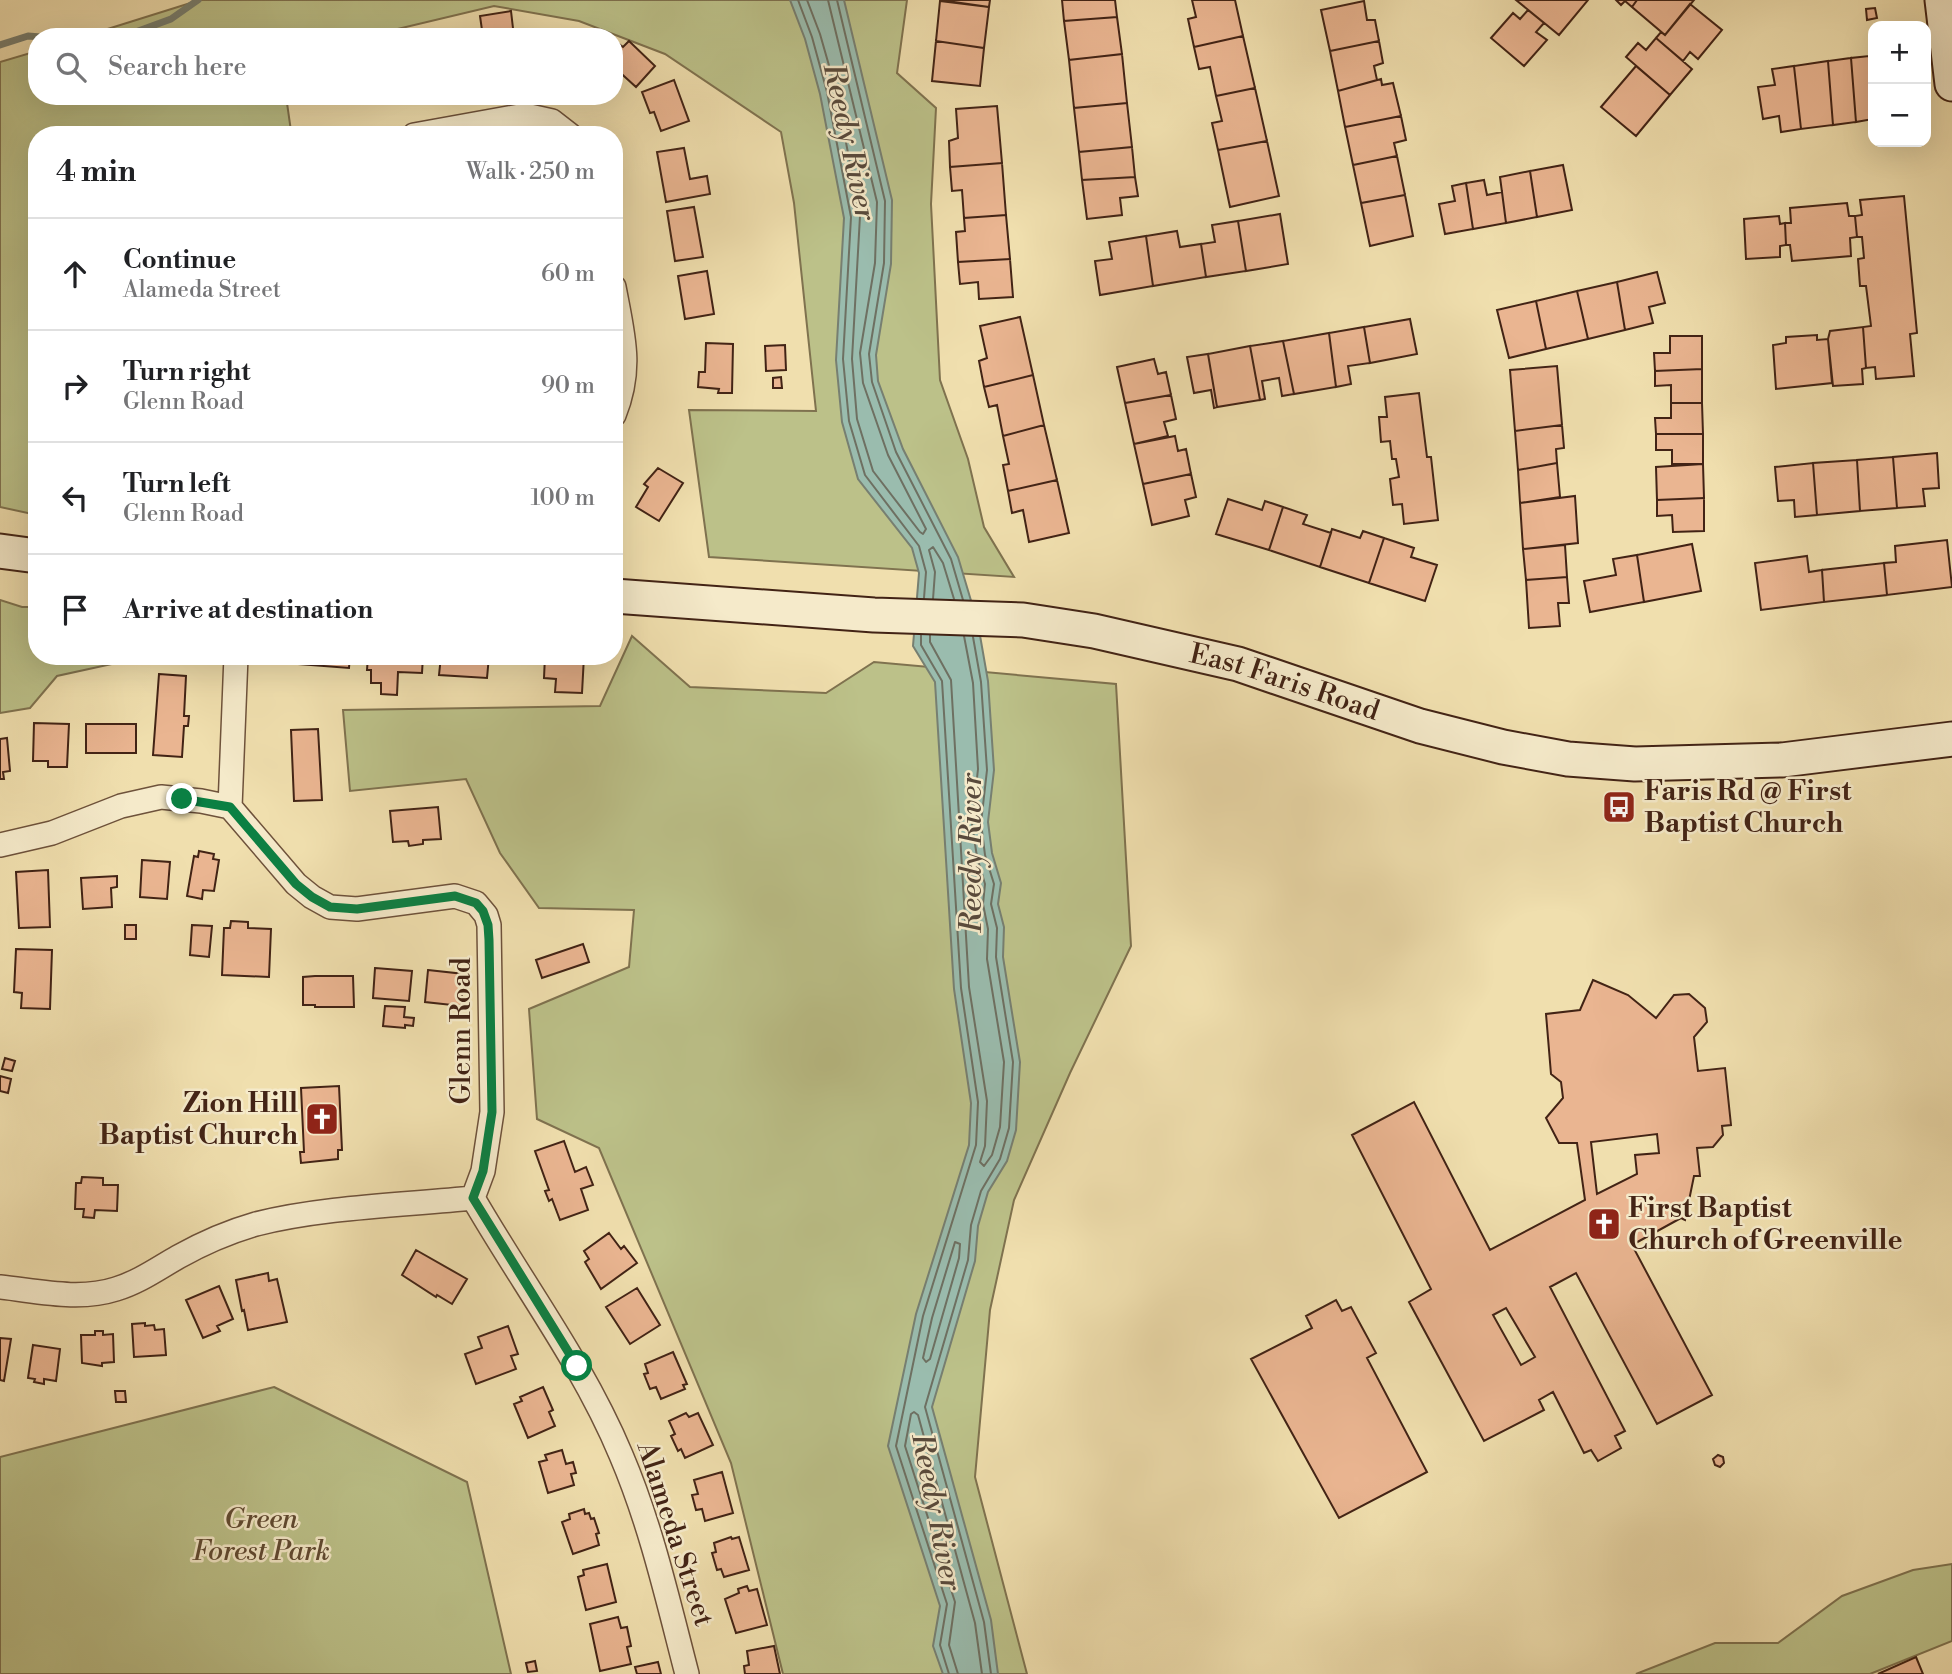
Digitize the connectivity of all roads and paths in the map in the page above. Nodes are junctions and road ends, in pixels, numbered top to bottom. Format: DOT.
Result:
graph roads {
  1 [pos="1942,0"];
  2 [pos="1952,84"];
  3 [pos="467,126"];
  4 [pos="558,126"];
  5 [pos="623,333"];
  6 [pos="623,389"];
  7 [pos="0,551"];
  8 [pos="28,555"];
  9 [pos="623,597"];
  10 [pos="236,665"];
  11 [pos="1952,739"];
  12 [pos="230,807"];
  13 [pos="0,845"];
  14 [pos="473,1198"];
  15 [pos="0,1287"];
  16 [pos="687,1674"];
  1 -- 2 [label="main road"];
  3 -- 4 [label="street"];
  5 -- 6 [label="street"];
  7 -- 8 [label="main road"];
  9 -- 11 [label="main road, East Faris Road"];
  10 -- 12 [label="street"];
  12 -- 13 [label="street"];
  12 -- 14 [label="street, Glenn Road"];
  14 -- 15 [label="street"];
  14 -- 16 [label="street, Alameda Street"];
}
